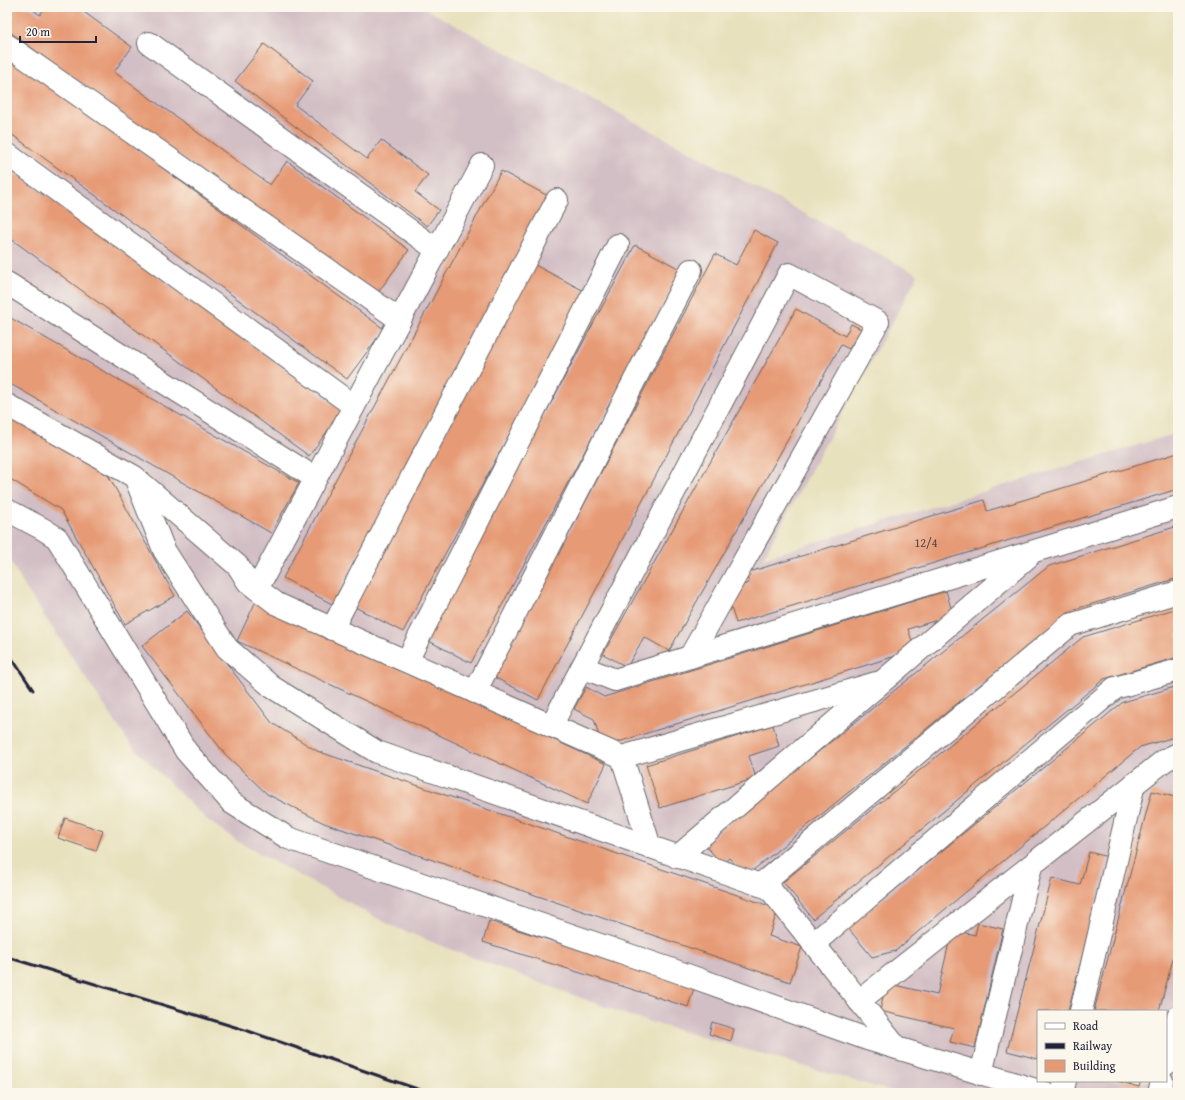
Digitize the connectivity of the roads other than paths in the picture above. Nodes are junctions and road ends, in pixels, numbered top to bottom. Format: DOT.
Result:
graph roads {
  1 [pos="149,43"];
  2 [pos="7,45"];
  3 [pos="7,154"];
  4 [pos="482,165"];
  5 [pos="557,200"];
  6 [pos="618,245"];
  7 [pos="437,250"];
  8 [pos="692,270"];
  9 [pos="7,283"];
  10 [pos="400,320"];
  11 [pos="7,405"];
  12 [pos="354,406"];
  13 [pos="135,477"];
  14 [pos="315,478"];
  15 [pos="1178,507"];
  16 [pos="7,510"];
  17 [pos="1035,551"];
  18 [pos="257,588"];
  19 [pos="1178,592"];
  20 [pos="332,628"];
  21 [pos="690,657"];
  22 [pos="406,661"];
  23 [pos="582,667"];
  24 [pos="1178,670"];
  25 [pos="883,681"];
  26 [pos="475,692"];
  27 [pos="551,726"];
  28 [pos="1178,754"];
  29 [pos="622,757"];
  30 [pos="1134,784"];
  31 [pos="650,847"];
  32 [pos="677,856"];
  33 [pos="1031,866"];
  34 [pos="760,886"];
  35 [pos="813,944"];
  36 [pos="859,1001"];
  37 [pos="1081,1010"];
  38 [pos="1177,1022"];
  39 [pos="897,1048"];
  40 [pos="1167,1060"];
  41 [pos="981,1074"];
  42 [pos="1065,1082"];
  43 [pos="1162,1082"];
  44 [pos="1046,1093"];
  45 [pos="1062,1093"];
  46 [pos="1159,1093"];
  1 -- 7 [label="lane"];
  2 -- 10 [label="lane"];
  3 -- 12 [label="lane"];
  4 -- 7 [label="lane"];
  5 -- 20 [label="lane"];
  6 -- 22 [label="lane"];
  7 -- 10 [label="lane"];
  8 -- 26 [label="lane"];
  9 -- 14 [label="lane"];
  10 -- 12 [label="lane"];
  11 -- 13 [label="lane"];
  12 -- 14 [label="lane"];
  13 -- 18 [label="lane"];
  13 -- 31 [label="lane"];
  14 -- 18 [label="lane"];
  15 -- 17 [label="lane"];
  16 -- 39 [label="lane"];
  17 -- 21 [label="lane"];
  17 -- 25 [label="lane"];
  18 -- 20 [label="lane"];
  19 -- 34 [label="lane"];
  20 -- 22 [label="lane"];
  21 -- 23 [label="lane"];
  21 -- 23 [label="lane"];
  22 -- 26 [label="lane"];
  23 -- 27 [label="lane"];
  24 -- 35 [label="lane"];
  25 -- 29 [label="lane"];
  25 -- 32 [label="lane"];
  26 -- 27 [label="lane"];
  27 -- 29 [label="lane"];
  28 -- 30 [label="lane"];
  29 -- 31 [label="lane"];
  30 -- 33 [label="lane"];
  30 -- 37 [label="lane"];
  31 -- 32 [label="lane"];
  32 -- 34 [label="lane"];
  33 -- 36 [label="lane"];
  33 -- 41 [label="lane"];
  34 -- 35 [label="lane"];
  35 -- 36 [label="lane"];
  36 -- 39 [label="lane"];
  38 -- 40 [label="lane"];
  39 -- 41 [label="lane"];
  41 -- 44 [label="lane"];
  42 -- 45 [label="lane"];
  43 -- 46 [label="lane"];
}
